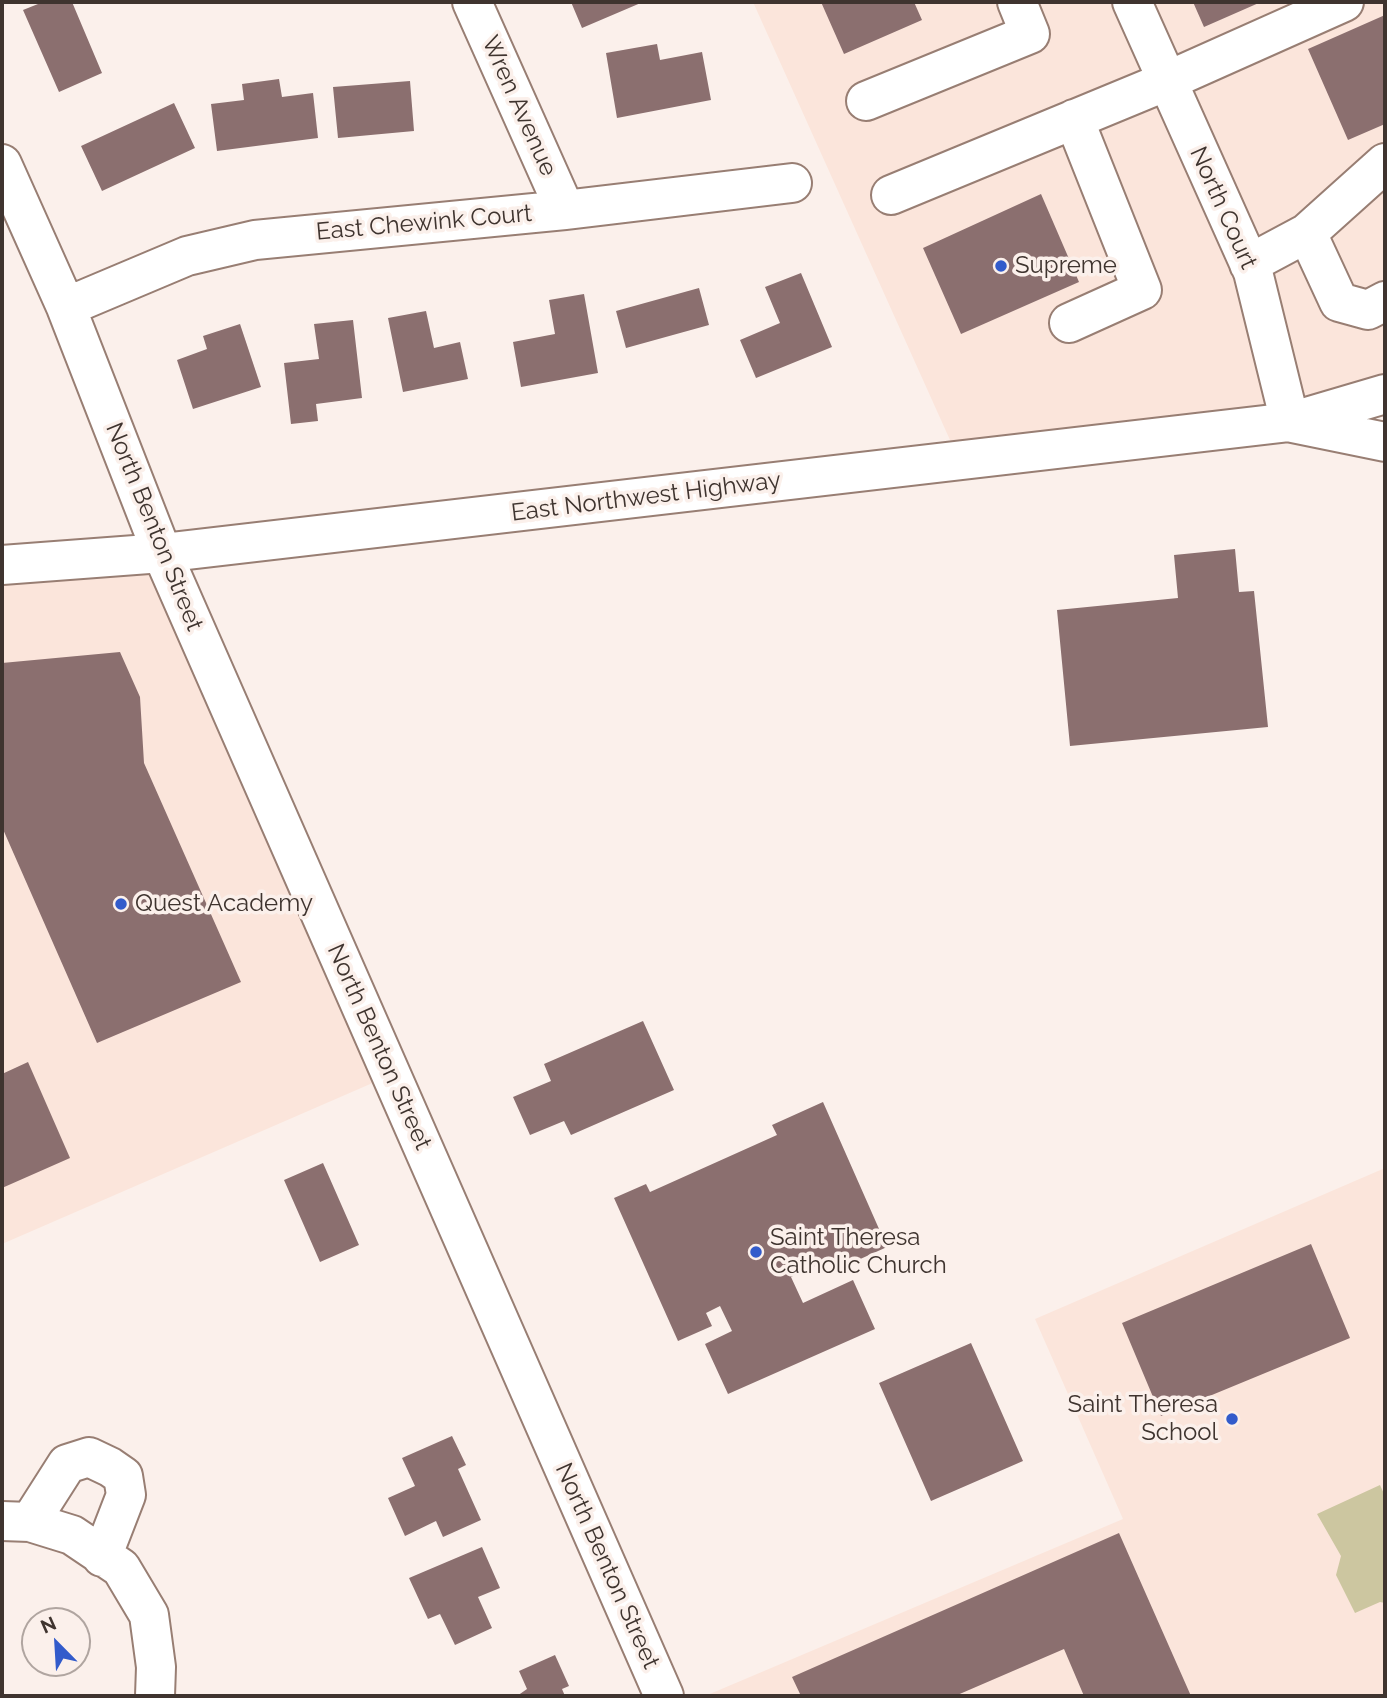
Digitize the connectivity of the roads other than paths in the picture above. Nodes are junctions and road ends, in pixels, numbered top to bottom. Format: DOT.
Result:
graph roads {
  1 [pos="472,2"];
  2 [pos="1017,2"];
  3 [pos="1132,2"];
  4 [pos="1344,2"];
  5 [pos="1167,81"];
  6 [pos="866,101"];
  7 [pos="1074,120"];
  8 [pos="1385,163"];
  9 [pos="2,164"];
  10 [pos="792,183"];
  11 [pos="891,195"];
  12 [pos="565,210"];
  13 [pos="1307,233"];
  14 [pos="1250,264"];
  15 [pos="1385,301"];
  16 [pos="66,307"];
  17 [pos="1069,323"];
  18 [pos="1385,394"];
  19 [pos="1290,422"];
  20 [pos="1385,442"];
  21 [pos="162,553"];
  22 [pos="2,565"];
  23 [pos="16,1521"];
  24 [pos="102,1557"];
  25 [pos="155,1696"];
  26 [pos="664,1696"];
  1 -- 12 [label="street, Wren Avenue"];
  2 -- 6 [label="street"];
  3 -- 5 [label="street, North Court"];
  4 -- 5 [label="street"];
  5 -- 7 [label="street"];
  5 -- 14 [label="street, North Court"];
  7 -- 11 [label="street"];
  7 -- 17 [label="street"];
  8 -- 13 [label="street"];
  9 -- 16 [label="street, North Benton Street"];
  10 -- 12 [label="street, East Chewink Court"];
  12 -- 16 [label="street, East Chewink Court"];
  13 -- 14 [label="street"];
  13 -- 15 [label="street"];
  14 -- 19 [label="street, North Court"];
  16 -- 21 [label="street, North Benton Street"];
  18 -- 19 [label="street, East Northwest Highway"];
  19 -- 20 [label="street, East Northwest Highway"];
  19 -- 21 [label="street, East Northwest Highway"];
  21 -- 22 [label="street, East Northwest Highway"];
  21 -- 26 [label="street, North Benton Street"];
  23 -- 24 [label="street"];
  23 -- 24 [label="street"];
  24 -- 25 [label="street"];
}
